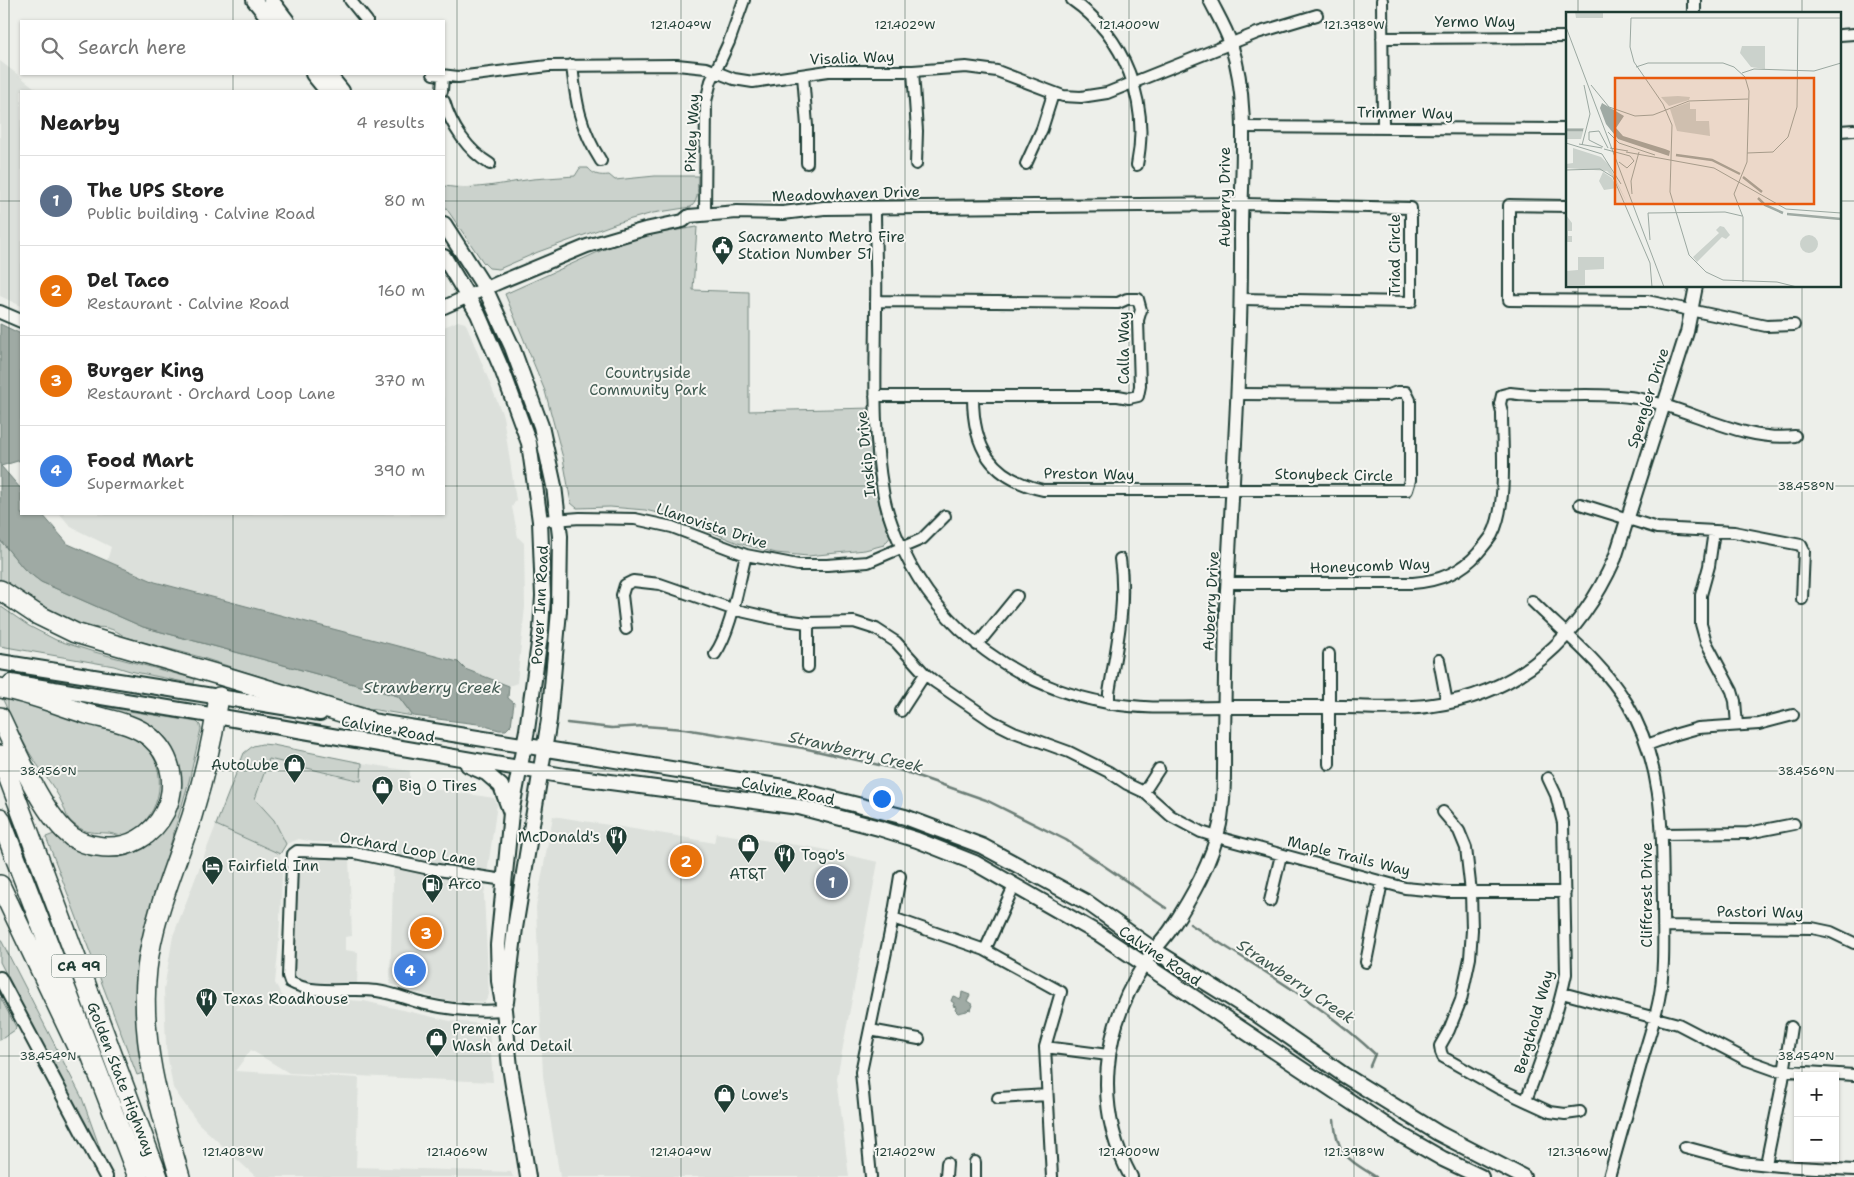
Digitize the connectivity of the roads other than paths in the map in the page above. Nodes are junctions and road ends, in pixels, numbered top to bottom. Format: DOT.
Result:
graph roads {
  1 [pos="254,0"];
  2 [pos="271,0"];
  3 [pos="350,0"];
  4 [pos="744,0"];
  5 [pos="1072,0"];
  6 [pos="1210,0"];
  7 [pos="1382,0"];
  8 [pos="1317,15"];
  9 [pos="270,20"];
  10 [pos="286,20"];
  11 [pos="366,20"];
  12 [pos="1566,37"];
  13 [pos="1382,38"];
  14 [pos="1230,44"];
  15 [pos="572,65"];
  16 [pos="914,71"];
  17 [pos="714,72"];
  18 [pos="314,75"];
  19 [pos="329,75"];
  20 [pos="438,75"];
  21 [pos="803,75"];
  22 [pos="1133,83"];
  23 [pos="326,90"];
  24 [pos="341,90"];
  25 [pos="442,90"];
  26 [pos="1054,94"];
  27 [pos="445,104"];
  28 [pos="1242,127"];
  29 [pos="1383,127"];
  30 [pos="1566,130"];
  31 [pos="600,161"];
  32 [pos="807,163"];
  33 [pos="490,164"];
  34 [pos="916,164"];
  35 [pos="1026,164"];
  36 [pos="1137,165"];
  37 [pos="1241,204"];
  38 [pos="1566,206"];
  39 [pos="875,209"];
  40 [pos="704,214"];
  41 [pos="445,226"];
  42 [pos="445,259"];
  43 [pos="485,288"];
  44 [pos="1696,288"];
  45 [pos="467,296"];
  46 [pos="1242,299"];
  47 [pos="876,301"];
  48 [pos="445,307"];
  49 [pos="1692,310"];
  50 [pos="0,312"];
  51 [pos="20,321"];
  52 [pos="1794,326"];
  53 [pos="1238,394"];
  54 [pos="876,396"];
  55 [pos="973,397"];
  56 [pos="1663,405"];
  57 [pos="1796,436"];
  58 [pos="1233,489"];
  59 [pos="1580,504"];
  60 [pos="945,516"];
  61 [pos="1627,519"];
  62 [pos="558,520"];
  63 [pos="540,521"];
  64 [pos="1714,531"];
  65 [pos="902,548"];
  66 [pos="746,555"];
  67 [pos="1120,559"];
  68 [pos="1228,583"];
  69 [pos="0,590"];
  70 [pos="1017,596"];
  71 [pos="1802,598"];
  72 [pos="1532,601"];
  73 [pos="732,609"];
  74 [pos="808,623"];
  75 [pos="626,629"];
  76 [pos="1567,635"];
  77 [pos="977,645"];
  78 [pos="715,654"];
  79 [pos="1328,654"];
  80 [pos="1439,660"];
  81 [pos="0,662"];
  82 [pos="808,667"];
  83 [pos="925,674"];
  84 [pos="0,680"];
  85 [pos="0,688"];
  86 [pos="22,688"];
  87 [pos="1447,703"];
  88 [pos="1109,704"];
  89 [pos="218,706"];
  90 [pos="1225,706"];
  91 [pos="1329,707"];
  92 [pos="901,710"];
  93 [pos="1793,715"];
  94 [pos="0,718"];
  95 [pos="367,720"];
  96 [pos="1737,725"];
  97 [pos="524,746"];
  98 [pos="1647,746"];
  99 [pos="545,749"];
  100 [pos="0,756"];
  101 [pos="449,756"];
  102 [pos="1329,764"];
  103 [pos="520,768"];
  104 [pos="1159,769"];
  105 [pos="541,772"];
  106 [pos="1548,778"];
  107 [pos="1144,792"];
  108 [pos="1443,812"];
  109 [pos="512,813"];
  110 [pos="0,818"];
  111 [pos="1794,824"];
  112 [pos="1662,834"];
  113 [pos="1217,837"];
  114 [pos="1281,855"];
  115 [pos="900,876"];
  116 [pos="504,880"];
  117 [pos="1382,882"];
  118 [pos="0,885"];
  119 [pos="1014,886"];
  120 [pos="1471,892"];
  121 [pos="1565,892"];
  122 [pos="1270,901"];
  123 [pos="893,918"];
  124 [pos="1663,926"];
  125 [pos="1854,943"];
  126 [pos="985,950"];
  127 [pos="1154,950"];
  128 [pos="1366,962"];
  129 [pos="1143,965"];
  130 [pos="0,978"];
  131 [pos="1562,993"];
  132 [pos="504,1010"];
  133 [pos="1654,1018"];
  134 [pos="1791,1027"];
  135 [pos="870,1030"];
  136 [pos="919,1039"];
  137 [pos="1045,1047"];
  138 [pos="1108,1055"];
  139 [pos="1784,1071"];
  140 [pos="1854,1075"];
  141 [pos="1047,1095"];
  142 [pos="998,1098"];
  143 [pos="1526,1100"];
  144 [pos="1580,1112"];
  145 [pos="118,1122"];
  146 [pos="1685,1147"];
  147 [pos="975,1162"];
  148 [pos="946,1163"];
  149 [pos="1766,1164"];
  150 [pos="1854,1170"];
  151 [pos="106,1177"];
  152 [pos="138,1177"];
  153 [pos="158,1177"];
  154 [pos="180,1177"];
  155 [pos="528,1177"];
  156 [pos="872,1177"];
  157 [pos="946,1177"];
  158 [pos="975,1177"];
  159 [pos="1052,1177"];
  160 [pos="1131,1177"];
  161 [pos="1481,1177"];
  162 [pos="1523,1177"];
  163 [pos="1609,1177"];
  1 -- 9 [label="main road"];
  2 -- 10 [label="main road"];
  3 -- 11 [label="street"];
  4 -- 17 [label="street, Pixley Way"];
  5 -- 22 [label="street"];
  6 -- 14 [label="street, Auberry Drive"];
  7 -- 13 [label="street"];
  8 -- 14 [label="street, Visalia Way"];
  12 -- 13 [label="street, Yermo Way"];
  13 -- 29 [label="street"];
  14 -- 22 [label="street, Visalia Way"];
  14 -- 28 [label="street, Auberry Drive"];
  15 -- 17 [label="street, Visalia Way"];
  15 -- 20 [label="street, Visalia Way"];
  15 -- 31 [label="street"];
  16 -- 21 [label="street, Visalia Way"];
  16 -- 26 [label="street, Visalia Way"];
  16 -- 34 [label="street"];
  17 -- 21 [label="street, Visalia Way"];
  17 -- 40 [label="street, Pixley Way"];
  18 -- 23 [label="main road"];
  19 -- 24 [label="main road"];
  20 -- 25 [label="street"];
  21 -- 32 [label="street"];
  22 -- 26 [label="street, Visalia Way"];
  22 -- 36 [label="street"];
  26 -- 35 [label="street"];
  27 -- 33 [label="street"];
  28 -- 29 [label="street, Trimmer Way"];
  28 -- 37 [label="street, Auberry Drive"];
  29 -- 30 [label="street, Trimmer Way"];
  37 -- 39 [label="street, Meadowhaven Drive"];
  37 -- 46 [label="street, Auberry Drive"];
  37 -- 46 [label="street, Triad Circle"];
  38 -- 49 [label="street"];
  39 -- 40 [label="street, Meadowhaven Drive"];
  39 -- 47 [label="street, Inskip Drive"];
  40 -- 43 [label="street, Meadowhaven Drive"];
  41 -- 43 [label="main road, Power Inn Road"];
  42 -- 45 [label="main road, Power Inn Road"];
  43 -- 45 [label="street, Meadowhaven Drive"];
  43 -- 62 [label="main road, Power Inn Road"];
  44 -- 49 [label="street, Spengler Drive"];
  45 -- 48 [label="street, Meadowhaven Drive"];
  45 -- 63 [label="main road, Power Inn Road"];
  46 -- 53 [label="street, Auberry Drive"];
  47 -- 54 [label="street, Inskip Drive"];
  47 -- 55 [label="street, Calla Way"];
  49 -- 52 [label="street"];
  49 -- 56 [label="street, Spengler Drive"];
  50 -- 51 [label="street"];
  53 -- 58 [label="street, Auberry Drive"];
  53 -- 58 [label="street, Stonybeck Circle"];
  54 -- 55 [label="street, Calla Way"];
  54 -- 65 [label="street, Inskip Drive"];
  55 -- 58 [label="street, Preston Way"];
  56 -- 57 [label="street"];
  56 -- 61 [label="street, Spengler Drive"];
  56 -- 68 [label="street, Honeycomb Way"];
  58 -- 68 [label="street, Auberry Drive"];
  59 -- 61 [label="street"];
  60 -- 65 [label="street, Llanovista Drive"];
  61 -- 64 [label="street"];
  61 -- 76 [label="street, Spengler Drive"];
  62 -- 63 [label="street, Llanovista Drive"];
  62 -- 66 [label="street, Llanovista Drive"];
  62 -- 99 [label="main road, Power Inn Road"];
  63 -- 97 [label="main road, Power Inn Road"];
  64 -- 71 [label="street"];
  64 -- 96 [label="street"];
  65 -- 66 [label="street, Llanovista Drive"];
  65 -- 77 [label="street, Inskip Drive"];
  66 -- 73 [label="street"];
  67 -- 88 [label="street"];
  68 -- 90 [label="street, Auberry Drive"];
  69 -- 95 [label="highway"];
  70 -- 77 [label="street"];
  72 -- 76 [label="street"];
  73 -- 74 [label="street, Maple Trails Way"];
  73 -- 75 [label="street, Maple Trails Way"];
  73 -- 78 [label="street"];
  74 -- 82 [label="street"];
  74 -- 83 [label="street, Maple Trails Way"];
  76 -- 87 [label="street, Spengler Drive"];
  76 -- 98 [label="street, Cliffcrest Drive"];
  77 -- 88 [label="street, Inskip Drive"];
  79 -- 91 [label="street"];
  80 -- 87 [label="street"];
  81 -- 89 [label="main road"];
  83 -- 92 [label="street"];
  83 -- 107 [label="street, Maple Trails Way"];
  84 -- 86 [label="main road, Calvine Road"];
  85 -- 86 [label="highway"];
  86 -- 89 [label="main road, Calvine Road"];
  86 -- 94 [label="highway"];
  87 -- 91 [label="street, Spengler Drive"];
  88 -- 90 [label="street, Inskip Drive"];
  89 -- 95 [label="main road, Calvine Road"];
  89 -- 101 [label="main road, Calvine Road"];
  89 -- 154 [label="highway"];
  90 -- 91 [label="street, Spengler Drive"];
  90 -- 113 [label="street, Auberry Drive"];
  91 -- 102 [label="street"];
  93 -- 96 [label="street"];
  95 -- 97 [label="main road, Calvine Road"];
  96 -- 98 [label="street"];
  97 -- 99 [label="main road, Calvine Road"];
  97 -- 103 [label="main road, Power Inn Road"];
  98 -- 112 [label="street, Cliffcrest Drive"];
  99 -- 105 [label="main road, Power Inn Road"];
  99 -- 127 [label="main road, Calvine Road"];
  100 -- 153 [label="highway, Golden State Highway / CA 99"];
  101 -- 103 [label="main road, Calvine Road"];
  101 -- 109 [label="main road"];
  103 -- 105 [label="main road, Calvine Road"];
  103 -- 109 [label="main road, Power Inn Road"];
  104 -- 107 [label="street"];
  105 -- 119 [label="main road, Calvine Road"];
  105 -- 132 [label="main road, Power Inn Road"];
  106 -- 121 [label="street, Bergthold Way"];
  107 -- 113 [label="street, Maple Trails Way"];
  108 -- 120 [label="street"];
  109 -- 116 [label="main road, Power Inn Road"];
  110 -- 145 [label="highway, Golden State Highway / CA 99"];
  111 -- 112 [label="street"];
  112 -- 124 [label="street, Cliffcrest Drive"];
  113 -- 114 [label="street, Maple Trails Way"];
  113 -- 127 [label="street, Auberry Drive"];
  114 -- 117 [label="street, Maple Trails Way"];
  114 -- 122 [label="street"];
  115 -- 123 [label="street"];
  116 -- 132 [label="main road, Power Inn Road"];
  116 -- 132 [label="street, Orchard Loop Lane"];
  117 -- 120 [label="street, Maple Trails Way"];
  117 -- 128 [label="street"];
  118 -- 145 [label="highway"];
  119 -- 126 [label="street"];
  119 -- 129 [label="main road, Calvine Road"];
  120 -- 121 [label="street, Maple Trails Way"];
  120 -- 143 [label="street"];
  121 -- 131 [label="street, Bergthold Way"];
  123 -- 126 [label="street"];
  123 -- 135 [label="street"];
  124 -- 125 [label="street, Pastori Way"];
  124 -- 133 [label="street, Cliffcrest Drive"];
  126 -- 137 [label="street"];
  127 -- 129 [label="street, Auberry Drive"];
  127 -- 162 [label="main road, Calvine Road"];
  129 -- 138 [label="street, Auberry Drive"];
  129 -- 161 [label="main road, Calvine Road"];
  130 -- 151 [label="street"];
  131 -- 133 [label="street"];
  131 -- 143 [label="street, Bergthold Way"];
  132 -- 155 [label="main road, Power Inn Road"];
  133 -- 139 [label="street"];
  133 -- 163 [label="street, Cliffcrest Drive"];
  134 -- 139 [label="street"];
  135 -- 136 [label="street"];
  135 -- 156 [label="street"];
  137 -- 138 [label="street"];
  137 -- 141 [label="street"];
  138 -- 160 [label="street, Auberry Drive"];
  139 -- 140 [label="street"];
  139 -- 149 [label="street"];
  141 -- 142 [label="street"];
  141 -- 159 [label="street"];
  143 -- 144 [label="street"];
  145 -- 152 [label="highway, Golden State Highway / CA 99"];
  146 -- 149 [label="street"];
  147 -- 158 [label="street"];
  148 -- 157 [label="street"];
  149 -- 150 [label="street"];
}
